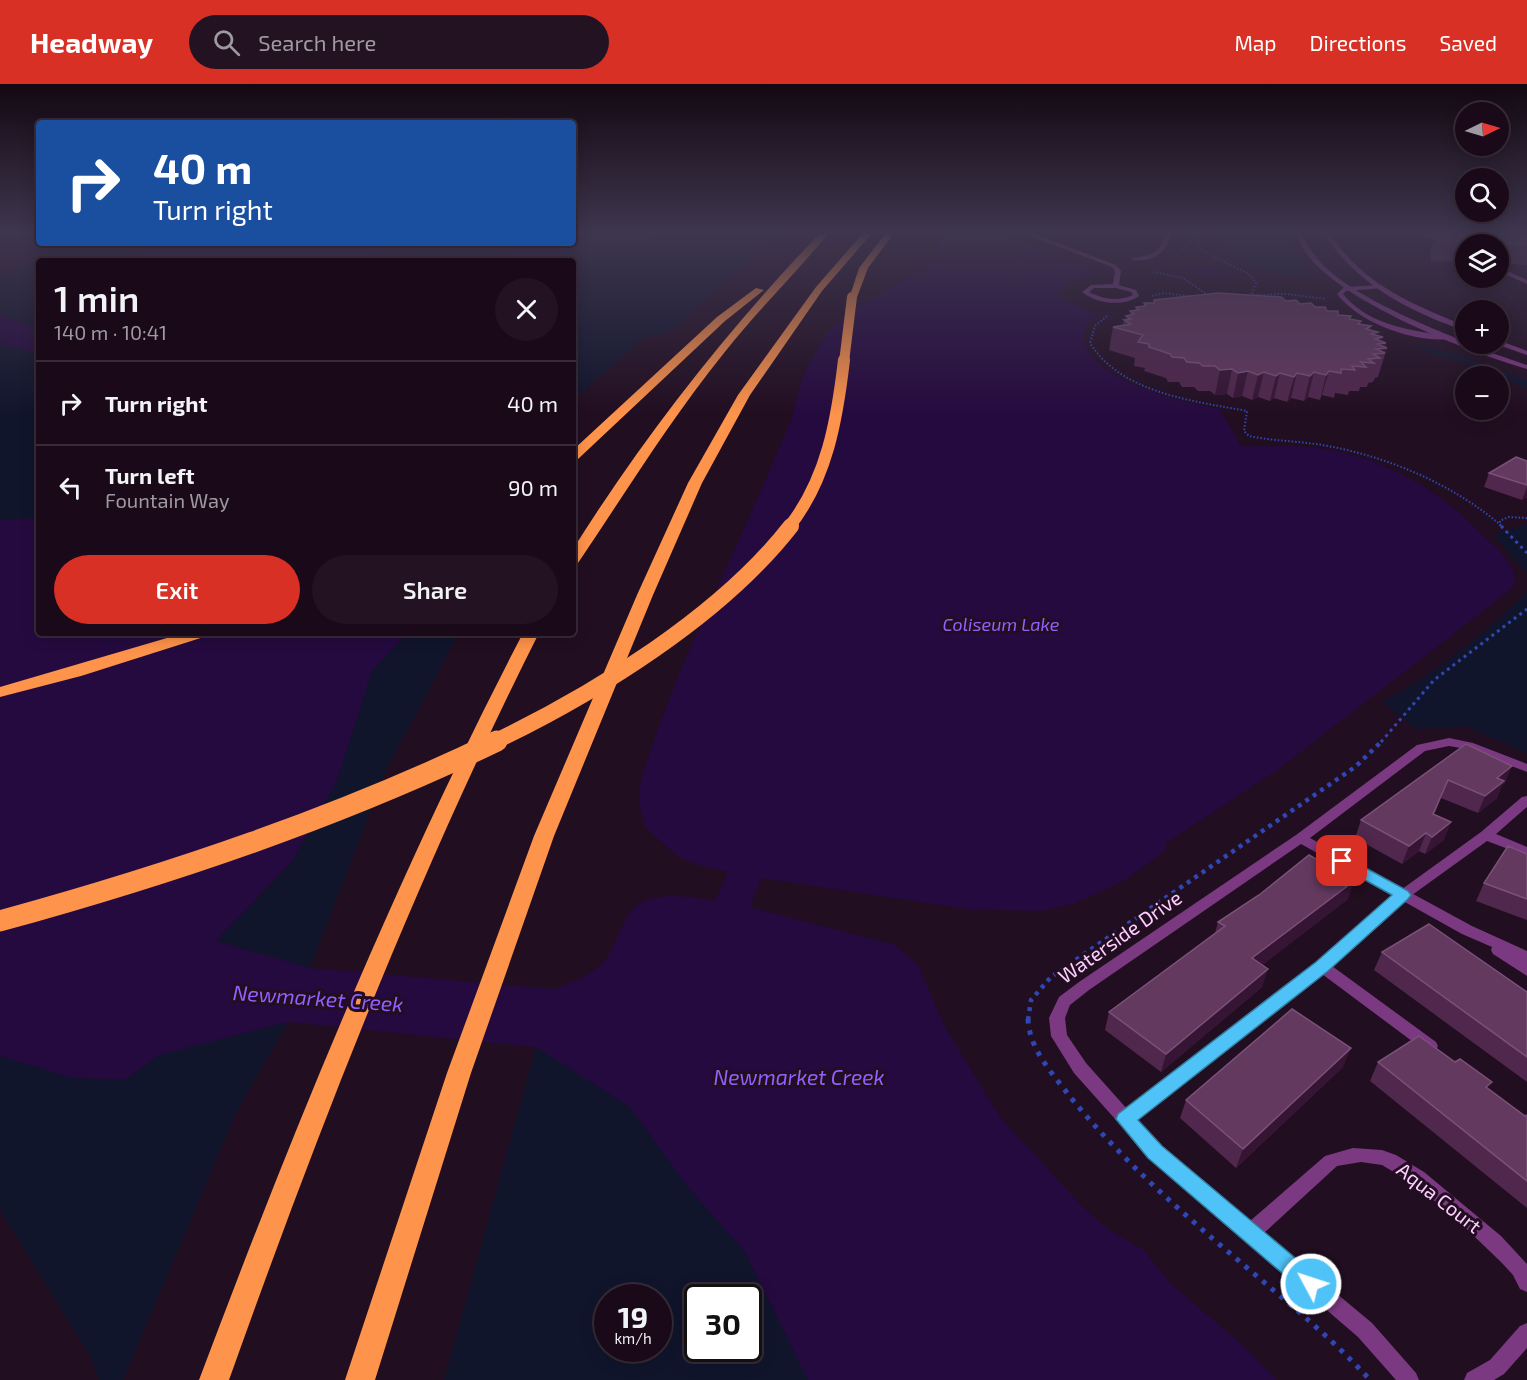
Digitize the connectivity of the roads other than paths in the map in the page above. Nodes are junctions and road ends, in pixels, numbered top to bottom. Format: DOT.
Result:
graph roads {
  1 [pos="755,293"];
  2 [pos="767,293"];
  3 [pos="816,293"];
  4 [pos="853,293"];
  5 [pos="1087,293"];
  6 [pos="1134,293"];
  7 [pos="1340,293"];
  8 [pos="1360,293"];
  9 [pos="1394,293"];
  10 [pos="1455,324"];
  11 [pos="1450,338"];
  12 [pos="1509,346"];
  13 [pos="1527,352"];
  14 [pos="1527,367"];
  15 [pos="576,454"];
  16 [pos="576,555"];
  17 [pos="191,636"];
  18 [pos="530,636"];
  19 [pos="0,692"];
  20 [pos="1527,768"];
  21 [pos="1527,800"];
  22 [pos="1486,835"];
  23 [pos="1301,838"];
  24 [pos="1527,852"];
  25 [pos="1403,895"];
  26 [pos="0,921"];
  27 [pos="1467,930"];
  28 [pos="1527,957"];
  29 [pos="1322,966"];
  30 [pos="1527,970"];
  31 [pos="1443,1056"];
  32 [pos="1125,1119"];
  33 [pos="1250,1233"];
  34 [pos="1527,1283"];
  35 [pos="1527,1333"];
  36 [pos="214,1380"];
  37 [pos="360,1380"];
  38 [pos="1409,1380"];
  39 [pos="1474,1380"];
  1 -- 15 [label="highway"];
  2 -- 16 [label="highway"];
  3 -- 37 [label="highway"];
  4 -- 26 [label="highway, bridge"];
  5 -- 6 [label="street"];
  7 -- 11 [label="street"];
  8 -- 11 [label="street"];
  9 -- 10 [label="street"];
  11 -- 14 [label="street"];
  12 -- 13 [label="street"];
  17 -- 19 [label="highway"];
  18 -- 36 [label="highway"];
  20 -- 23 [label="street, Waterside Drive"];
  21 -- 22 [label="street"];
  22 -- 24 [label="street"];
  22 -- 25 [label="street"];
  23 -- 25 [label="street"];
  23 -- 32 [label="street, Waterside Drive"];
  25 -- 27 [label="street"];
  25 -- 29 [label="street"];
  27 -- 28 [label="street"];
  27 -- 30 [label="street"];
  29 -- 31 [label="street"];
  29 -- 32 [label="street"];
  32 -- 33 [label="street, Waterside Drive"];
  33 -- 34 [label="street, Aqua Court"];
  33 -- 38 [label="street, Waterside Drive"];
  35 -- 39 [label="street"];
}
